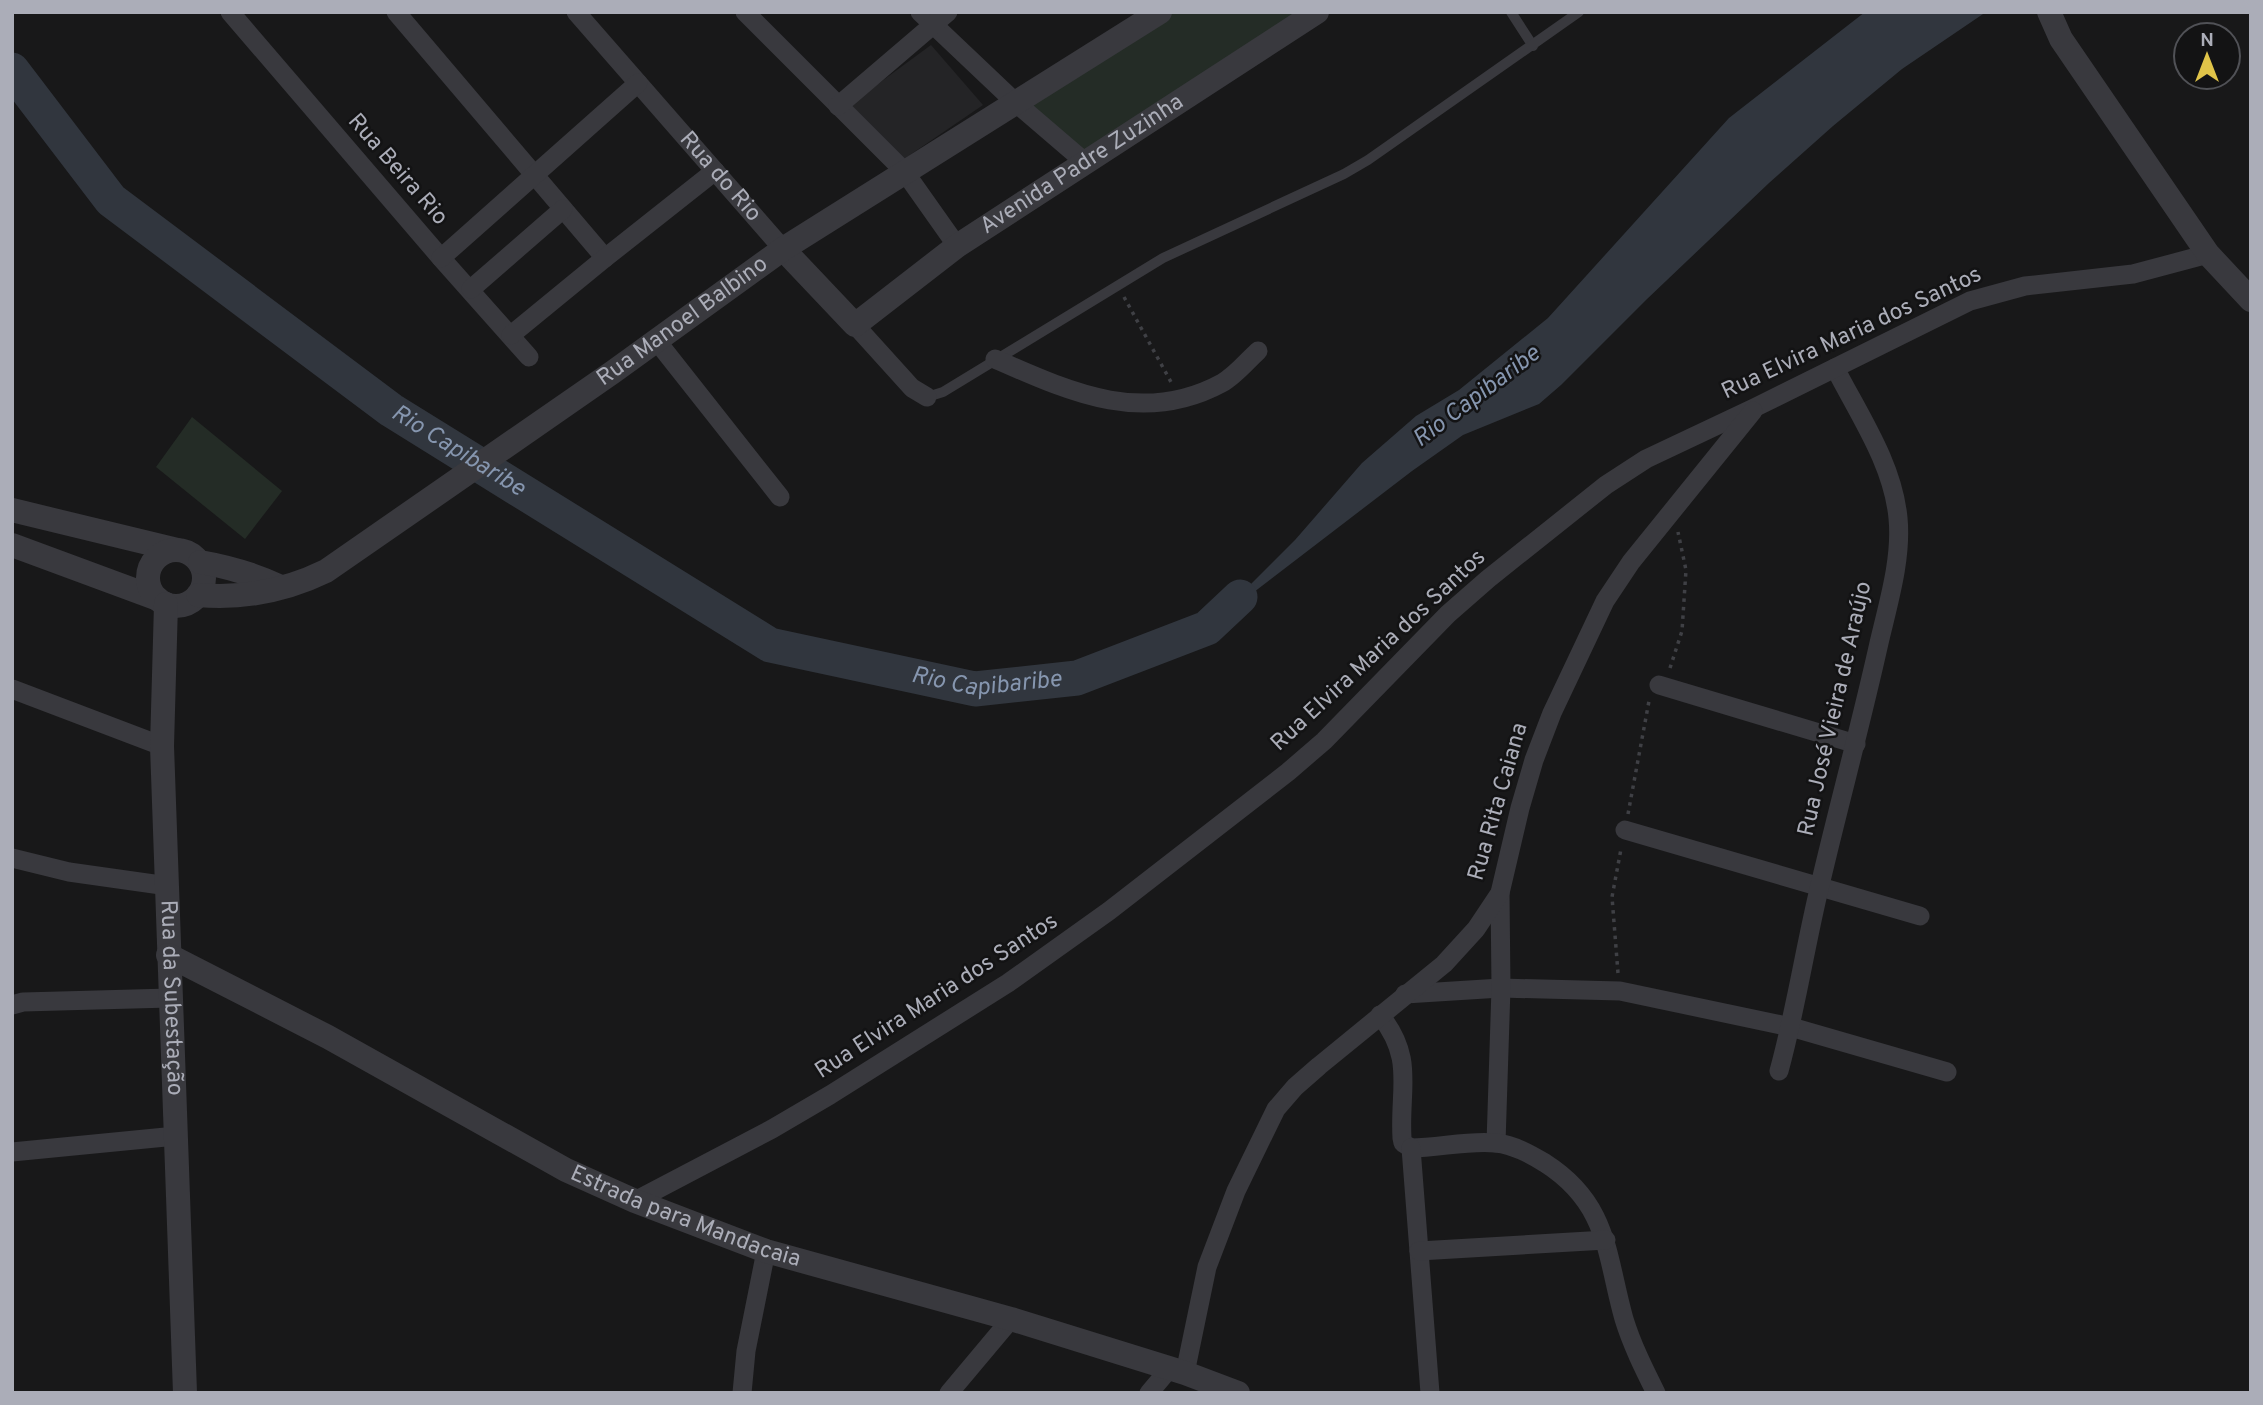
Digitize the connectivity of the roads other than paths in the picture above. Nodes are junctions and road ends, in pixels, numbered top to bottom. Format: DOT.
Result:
graph roads {
  1 [pos="230,12"];
  2 [pos="396,12"];
  3 [pos="576,12"];
  4 [pos="745,12"];
  5 [pos="948,12"];
  6 [pos="1160,12"];
  7 [pos="1317,12"];
  8 [pos="1511,12"];
  9 [pos="1579,12"];
  10 [pos="2049,13"];
  11 [pos="926,19"];
  12 [pos="1533,46"];
  13 [pos="638,83"];
  14 [pos="1016,103"];
  15 [pos="838,106"];
  16 [pos="1086,163"];
  17 [pos="715,171"];
  18 [pos="904,171"];
  19 [pos="533,176"];
  20 [pos="563,209"];
  21 [pos="957,246"];
  22 [pos="783,248"];
  23 [pos="2208,254"];
  24 [pos="441,258"];
  25 [pos="605,258"];
  26 [pos="471,289"];
  27 [pos="2251,300"];
  28 [pos="855,325"];
  29 [pos="511,335"];
  30 [pos="656,340"];
  31 [pos="1258,351"];
  32 [pos="529,357"];
  33 [pos="995,359"];
  34 [pos="1835,368"];
  35 [pos="927,397"];
  36 [pos="1756,407"];
  37 [pos="780,497"];
  38 [pos="12,510"];
  39 [pos="12,545"];
  40 [pos="177,550"];
  41 [pos="200,562"];
  42 [pos="281,587"];
  43 [pos="198,595"];
  44 [pos="162,601"];
  45 [pos="1660,685"];
  46 [pos="12,689"];
  47 [pos="1856,744"];
  48 [pos="162,746"];
  49 [pos="1625,830"];
  50 [pos="12,858"];
  51 [pos="168,886"];
  52 [pos="1819,887"];
  53 [pos="1500,893"];
  54 [pos="1920,916"];
  55 [pos="168,955"];
  56 [pos="1501,988"];
  57 [pos="1405,994"];
  58 [pos="170,998"];
  59 [pos="12,1006"];
  60 [pos="1380,1015"];
  61 [pos="1791,1027"];
  62 [pos="1779,1071"];
  63 [pos="1947,1072"];
  64 [pos="176,1136"];
  65 [pos="1496,1143"];
  66 [pos="1411,1148"];
  67 [pos="12,1152"];
  68 [pos="635,1201"];
  69 [pos="1606,1240"];
  70 [pos="766,1251"];
  71 [pos="1419,1251"];
  72 [pos="1011,1319"];
  73 [pos="1177,1370"];
  74 [pos="1225,1390"];
  75 [pos="185,1393"];
  76 [pos="742,1393"];
  77 [pos="949,1393"];
  78 [pos="1149,1393"];
  79 [pos="1430,1393"];
  80 [pos="1656,1393"];
  1 -- 24 [label="street, Rua Beira Rio"];
  2 -- 19 [label="street"];
  3 -- 13 [label="street, Rua do Rio"];
  4 -- 15 [label="street"];
  5 -- 11 [label="street"];
  6 -- 14 [label="street, Rua Manoel Balbino"];
  7 -- 16 [label="street, Avenida Padre Zuzinha"];
  8 -- 12 [label="lane"];
  9 -- 12 [label="lane"];
  10 -- 23 [label="street"];
  11 -- 14 [label="street"];
  11 -- 15 [label="street"];
  12 -- 33 [label="lane"];
  13 -- 17 [label="street, Rua do Rio"];
  13 -- 19 [label="street"];
  14 -- 16 [label="street"];
  14 -- 18 [label="street, Rua Manoel Balbino"];
  15 -- 18 [label="street"];
  16 -- 21 [label="street, Avenida Padre Zuzinha"];
  17 -- 22 [label="street, Rua do Rio"];
  17 -- 25 [label="street"];
  18 -- 21 [label="street"];
  18 -- 22 [label="street, Rua Manoel Balbino"];
  19 -- 20 [label="street"];
  19 -- 24 [label="street"];
  20 -- 25 [label="street"];
  20 -- 26 [label="street"];
  21 -- 28 [label="street, Avenida Padre Zuzinha"];
  22 -- 28 [label="street, Rua do Rio"];
  22 -- 30 [label="street, Rua Manoel Balbino"];
  23 -- 27 [label="street"];
  23 -- 34 [label="street, Rua Elvira Maria dos Santos"];
  24 -- 26 [label="street, Rua Beira Rio"];
  25 -- 29 [label="street"];
  26 -- 29 [label="street, Rua Beira Rio"];
  28 -- 35 [label="street, Rua do Rio"];
  29 -- 32 [label="street, Rua Beira Rio"];
  30 -- 37 [label="street"];
  30 -- 42 [label="street, Rua Manoel Balbino"];
  31 -- 33 [label="street"];
  33 -- 35 [label="lane"];
  34 -- 36 [label="street, Rua Elvira Maria dos Santos"];
  34 -- 47 [label="street, Rua José Vieira de Araújo"];
  36 -- 53 [label="street, Rua Rita Caiana"];
  36 -- 68 [label="street, Rua Elvira Maria dos Santos"];
  38 -- 40 [label="street"];
  39 -- 44 [label="street"];
  40 -- 41 [label="street"];
  40 -- 44 [label="street"];
  41 -- 42 [label="street"];
  41 -- 43 [label="street"];
  42 -- 43 [label="street, Rua Manoel Balbino"];
  43 -- 44 [label="street"];
  44 -- 48 [label="street, Rua da Subestação"];
  45 -- 47 [label="street"];
  46 -- 48 [label="street"];
  47 -- 52 [label="street, Rua José Vieira de Araújo"];
  48 -- 51 [label="street, Rua da Subestação"];
  49 -- 52 [label="street"];
  50 -- 51 [label="street"];
  51 -- 55 [label="street, Rua da Subestação"];
  52 -- 54 [label="street"];
  52 -- 61 [label="street, Rua José Vieira de Araújo"];
  53 -- 56 [label="street"];
  53 -- 57 [label="street, Rua Rita Caiana"];
  55 -- 58 [label="street, Rua da Subestação"];
  55 -- 68 [label="street, Estrada para Mandacaia"];
  56 -- 57 [label="street"];
  56 -- 61 [label="street"];
  56 -- 65 [label="street"];
  57 -- 60 [label="street, Rua Rita Caiana"];
  58 -- 59 [label="street"];
  58 -- 64 [label="street, Rua da Subestação"];
  60 -- 66 [label="street"];
  60 -- 73 [label="street, Rua Rita Caiana"];
  61 -- 62 [label="street, Rua José Vieira de Araújo"];
  61 -- 63 [label="street"];
  64 -- 67 [label="street"];
  64 -- 75 [label="street, Rua da Subestação"];
  65 -- 66 [label="street"];
  65 -- 69 [label="street"];
  66 -- 71 [label="street"];
  68 -- 70 [label="street, Estrada para Mandacaia"];
  69 -- 71 [label="street"];
  69 -- 80 [label="street"];
  70 -- 72 [label="street, Estrada para Mandacaia"];
  70 -- 76 [label="street"];
  71 -- 79 [label="street"];
  72 -- 73 [label="street, Estrada para Mandacaia"];
  72 -- 77 [label="street"];
  73 -- 74 [label="street, Estrada para Mandacaia"];
  73 -- 78 [label="street"];
}
